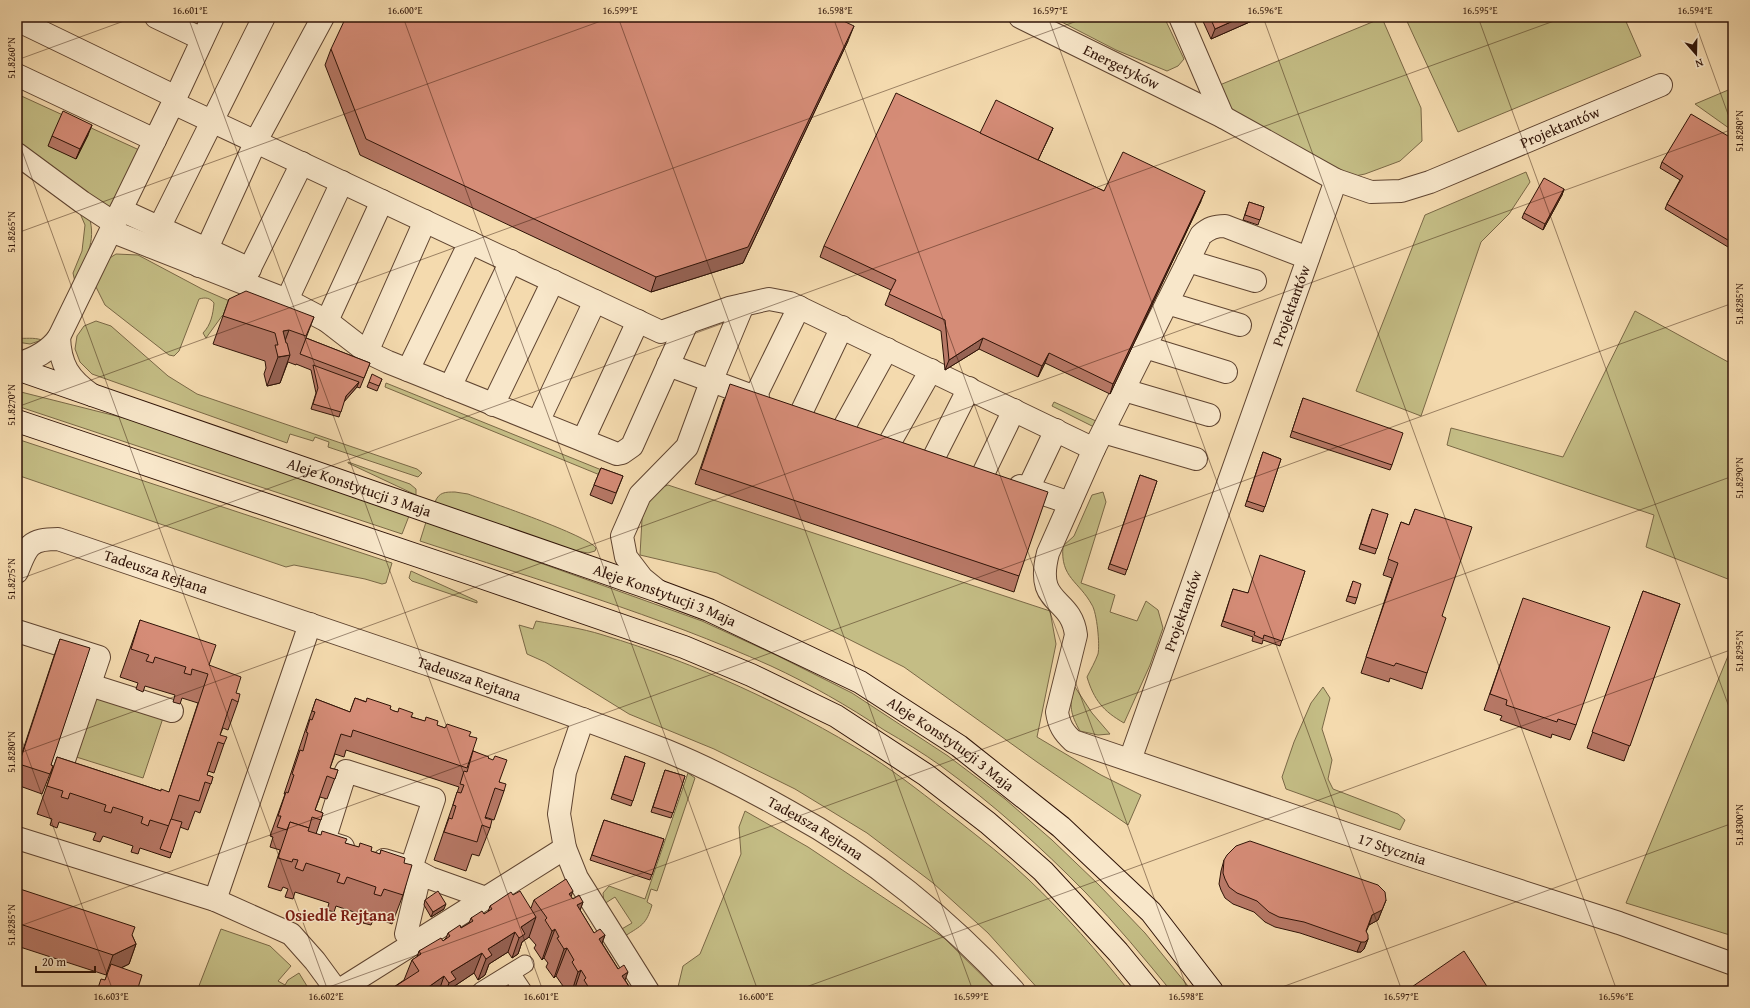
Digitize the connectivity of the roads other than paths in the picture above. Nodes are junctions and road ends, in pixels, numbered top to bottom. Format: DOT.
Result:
graph roads {
  1 [pos="156,17"];
  2 [pos="212,17"];
  3 [pos="264,17"];
  4 [pos="323,17"];
  5 [pos="1020,17"];
  6 [pos="1180,17"];
  7 [pos="17,20"];
  8 [pos="202,39"];
  9 [pos="17,75"];
  10 [pos="1661,85"];
  11 [pos="174,100"];
  12 [pos="1222,117"];
  13 [pos="213,122"];
  14 [pos="155,140"];
  15 [pos="256,142"];
  16 [pos="17,154"];
  17 [pos="302,163"];
  18 [pos="1336,180"];
  19 [pos="342,182"];
  20 [pos="382,201"];
  21 [pos="115,221"];
  22 [pos="425,221"];
  23 [pos="155,237"];
  24 [pos="470,242"];
  25 [pos="202,257"];
  26 [pos="1308,258"];
  27 [pos="511,261"];
  28 [pos="1188,261"];
  29 [pos="246,276"];
  30 [pos="553,281"];
  31 [pos="1255,281"];
  32 [pos="288,300"];
  33 [pos="595,301"];
  34 [pos="1167,303"];
  35 [pos="743,305"];
  36 [pos="799,307"];
  37 [pos="326,321"];
  38 [pos="638,321"];
  39 [pos="687,323"];
  40 [pos="1240,325"];
  41 [pos="842,327"];
  42 [pos="59,337"];
  43 [pos="1145,347"];
  44 [pos="887,349"];
  45 [pos="367,352"];
  46 [pos="17,364"];
  47 [pos="668,366"];
  48 [pos="17,369"];
  49 [pos="408,370"];
  50 [pos="931,370"];
  51 [pos="1226,372"];
  52 [pos="711,382"];
  53 [pos="450,387"];
  54 [pos="968,388"];
  55 [pos="1124,390"];
  56 [pos="94,396"];
  57 [pos="755,397"];
  58 [pos="493,404"];
  59 [pos="788,408"];
  60 [pos="1014,410"];
  61 [pos="1209,415"];
  62 [pos="17,421"];
  63 [pos="538,422"];
  64 [pos="1056,430"];
  65 [pos="867,435"];
  66 [pos="583,440"];
  67 [pos="1099,440"];
  68 [pos="934,457"];
  69 [pos="1196,459"];
  70 [pos="982,474"];
  71 [pos="1028,489"];
  72 [pos="1070,503"];
  73 [pos="17,572"];
  74 [pos="658,591"];
  75 [pos="310,624"];
  76 [pos="17,631"];
  77 [pos="90,684"];
  78 [pos="172,711"];
  79 [pos="583,719"];
  80 [pos="1130,760"];
  81 [pos="62,766"];
  82 [pos="17,838"];
  83 [pos="565,848"];
  84 [pos="412,868"];
  85 [pos="486,898"];
  86 [pos="215,900"];
  87 [pos="414,943"];
  88 [pos="525,964"];
  89 [pos="1733,964"];
  90 [pos="510,973"];
  91 [pos="338,991"];
  92 [pos="481,991"];
  93 [pos="523,991"];
  94 [pos="648,991"];
  95 [pos="1014,991"];
  96 [pos="1150,991"];
  97 [pos="1212,991"];
  1 -- 8 [label="street"];
  2 -- 8 [label="street"];
  3 -- 13 [label="street"];
  4 -- 15 [label="street"];
  5 -- 12 [label="street, Energetyków"];
  6 -- 12 [label="street"];
  7 -- 11 [label="street"];
  8 -- 11 [label="street"];
  9 -- 14 [label="street"];
  10 -- 18 [label="street, Projektantów"];
  11 -- 13 [label="street"];
  11 -- 14 [label="street"];
  12 -- 18 [label="street, Energetyków"];
  13 -- 15 [label="street"];
  13 -- 23 [label="street"];
  14 -- 21 [label="street"];
  15 -- 17 [label="street"];
  15 -- 25 [label="street"];
  16 -- 21 [label="street"];
  17 -- 19 [label="street"];
  17 -- 29 [label="street"];
  18 -- 26 [label="street, Projektantów"];
  19 -- 20 [label="street"];
  19 -- 32 [label="street"];
  20 -- 22 [label="street"];
  20 -- 37 [label="street"];
  21 -- 23 [label="street"];
  21 -- 42 [label="street"];
  22 -- 24 [label="street"];
  22 -- 45 [label="street"];
  23 -- 25 [label="street"];
  24 -- 27 [label="street"];
  24 -- 49 [label="street"];
  25 -- 29 [label="street"];
  26 -- 28 [label="street"];
  26 -- 80 [label="street, Projektantów"];
  27 -- 30 [label="street"];
  27 -- 53 [label="street"];
  28 -- 31 [label="street"];
  28 -- 34 [label="street"];
  29 -- 32 [label="street"];
  30 -- 33 [label="street"];
  30 -- 58 [label="street"];
  32 -- 37 [label="street"];
  33 -- 38 [label="street"];
  33 -- 63 [label="street"];
  34 -- 40 [label="street"];
  34 -- 43 [label="street"];
  35 -- 36 [label="street"];
  35 -- 39 [label="street"];
  35 -- 52 [label="street"];
  36 -- 41 [label="street"];
  36 -- 57 [label="street"];
  37 -- 45 [label="street"];
  38 -- 39 [label="street"];
  38 -- 66 [label="street"];
  39 -- 47 [label="street"];
  41 -- 44 [label="street"];
  41 -- 59 [label="street"];
  42 -- 46 [label="street"];
  42 -- 56 [label="street"];
  43 -- 51 [label="street"];
  43 -- 55 [label="street"];
  44 -- 50 [label="street"];
  44 -- 65 [label="street"];
  45 -- 49 [label="street"];
  47 -- 52 [label="street"];
  47 -- 66 [label="street"];
  48 -- 56 [label="street, Aleje Konstytucji 3 Maja"];
  49 -- 53 [label="street"];
  50 -- 54 [label="street"];
  50 -- 65 [label="street"];
  52 -- 57 [label="street"];
  52 -- 74 [label="street"];
  53 -- 58 [label="street"];
  54 -- 60 [label="street"];
  54 -- 68 [label="street"];
  55 -- 61 [label="street"];
  55 -- 67 [label="street"];
  56 -- 74 [label="street, Aleje Konstytucji 3 Maja"];
  57 -- 59 [label="street"];
  58 -- 63 [label="street"];
  59 -- 65 [label="street"];
  60 -- 64 [label="street"];
  60 -- 70 [label="street"];
  62 -- 96 [label="street"];
  63 -- 66 [label="street"];
  64 -- 67 [label="street"];
  64 -- 71 [label="street"];
  65 -- 68 [label="street"];
  67 -- 69 [label="street"];
  67 -- 72 [label="street"];
  68 -- 70 [label="street"];
  70 -- 71 [label="street"];
  71 -- 72 [label="street"];
  72 -- 80 [label="street, 17 Stycznia"];
  73 -- 75 [label="street, Tadeusza Rejtana"];
  74 -- 97 [label="street, Aleje Konstytucji 3 Maja"];
  75 -- 79 [label="street, Tadeusza Rejtana"];
  75 -- 86 [label="street"];
  76 -- 77 [label="street"];
  77 -- 78 [label="street"];
  77 -- 81 [label="street"];
  79 -- 83 [label="street"];
  79 -- 95 [label="street, Tadeusza Rejtana"];
  80 -- 89 [label="street, 17 Stycznia"];
  82 -- 86 [label="street"];
  83 -- 85 [label="street"];
  83 -- 94 [label="street"];
  84 -- 84 [label="street"];
  84 -- 85 [label="street"];
  84 -- 87 [label="street"];
  85 -- 87 [label="street"];
  86 -- 91 [label="street"];
  87 -- 91 [label="street"];
  88 -- 90 [label="street"];
  90 -- 92 [label="street"];
  90 -- 93 [label="street"];
}
